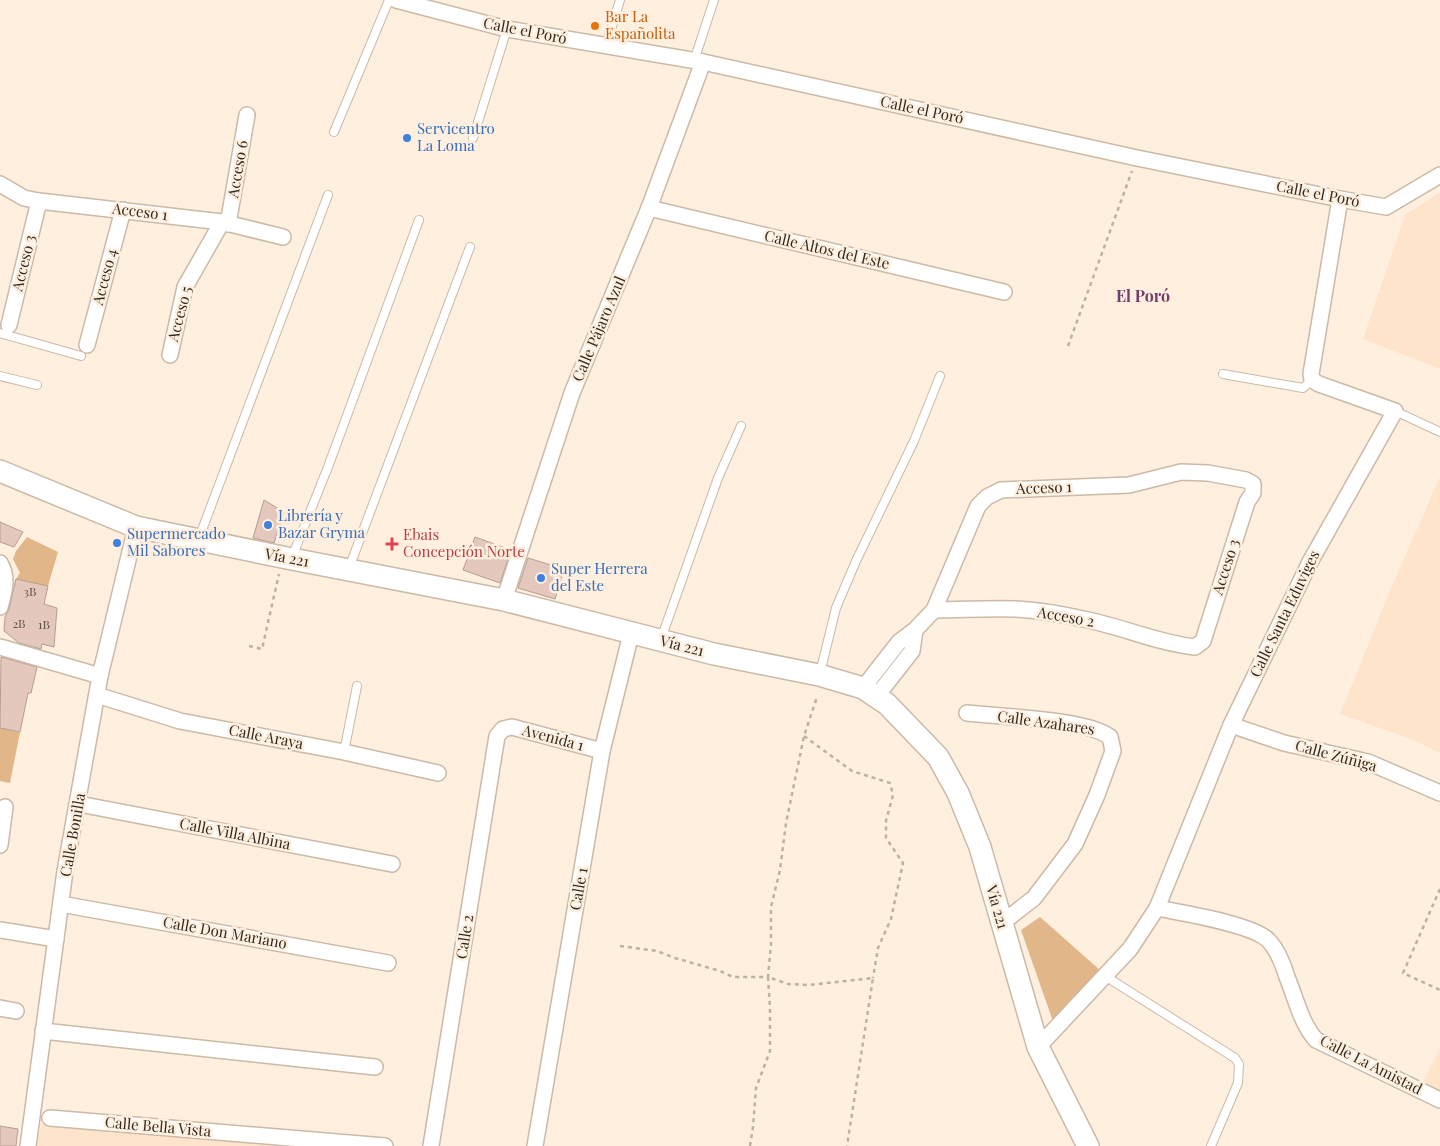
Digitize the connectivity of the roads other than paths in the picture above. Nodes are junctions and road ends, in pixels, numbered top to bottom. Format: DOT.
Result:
graph roads {
  1 [pos="389,0"];
  2 [pos="396,0"];
  3 [pos="620,0"];
  4 [pos="714,0"];
  5 [pos="508,29"];
  6 [pos="606,46"];
  7 [pos="698,61"];
  8 [pos="247,115"];
  9 [pos="334,132"];
  10 [pos="473,138"];
  11 [pos="1440,175"];
  12 [pos="0,184"];
  13 [pos="328,195"];
  14 [pos="1340,199"];
  15 [pos="40,201"];
  16 [pos="649,208"];
  17 [pos="123,210"];
  18 [pos="419,220"];
  19 [pos="225,223"];
  20 [pos="283,237"];
  21 [pos="470,247"];
  22 [pos="1004,292"];
  23 [pos="5,329"];
  24 [pos="84,350"];
  25 [pos="170,355"];
  26 [pos="1223,374"];
  27 [pos="0,376"];
  28 [pos="940,376"];
  29 [pos="1312,380"];
  30 [pos="37,385"];
  31 [pos="1395,410"];
  32 [pos="741,426"];
  33 [pos="1440,432"];
  34 [pos="0,471"];
  35 [pos="1253,484"];
  36 [pos="136,526"];
  37 [pos="199,540"];
  38 [pos="287,558"];
  39 [pos="0,564"];
  40 [pos="349,570"];
  41 [pos="504,600"];
  42 [pos="0,607"];
  43 [pos="934,610"];
  44 [pos="631,634"];
  45 [pos="660,641"];
  46 [pos="0,647"];
  47 [pos="1195,647"];
  48 [pos="819,675"];
  49 [pos="100,676"];
  50 [pos="357,686"];
  51 [pos="870,692"];
  52 [pos="97,695"];
  53 [pos="967,713"];
  54 [pos="1231,725"];
  55 [pos="503,729"];
  56 [pos="602,751"];
  57 [pos="344,752"];
  58 [pos="438,773"];
  59 [pos="1440,793"];
  60 [pos="79,804"];
  61 [pos="6,807"];
  62 [pos="0,845"];
  63 [pos="392,864"];
  64 [pos="61,904"];
  65 [pos="1157,908"];
  66 [pos="1002,923"];
  67 [pos="0,930"];
  68 [pos="56,939"];
  69 [pos="388,963"];
  70 [pos="1105,976"];
  71 [pos="0,1008"];
  72 [pos="16,1010"];
  73 [pos="43,1031"];
  74 [pos="1038,1047"];
  75 [pos="375,1067"];
  76 [pos="1440,1100"];
  77 [pos="50,1118"];
  78 [pos="28,1146"];
  79 [pos="385,1146"];
  80 [pos="431,1146"];
  81 [pos="535,1146"];
  82 [pos="1088,1146"];
  83 [pos="1212,1146"];
  1 -- 9 [label="lane"];
  2 -- 5 [label="street, Calle el Poró"];
  3 -- 6 [label="lane"];
  4 -- 7 [label="lane"];
  5 -- 6 [label="street, Calle el Poró"];
  5 -- 10 [label="lane"];
  6 -- 7 [label="street, Calle el Poró"];
  7 -- 14 [label="street, Calle el Poró"];
  7 -- 16 [label="street, Calle Pájaro Azul"];
  8 -- 19 [label="street, Acceso 6"];
  11 -- 14 [label="street, Calle el Poró"];
  12 -- 15 [label="street, Acceso 1"];
  13 -- 37 [label="lane"];
  14 -- 29 [label="street"];
  15 -- 17 [label="street, Acceso 1"];
  15 -- 23 [label="street, Acceso 3"];
  16 -- 22 [label="street, Calle Altos del Este"];
  16 -- 41 [label="street, Calle Pájaro Azul"];
  17 -- 19 [label="street, Acceso 1"];
  17 -- 24 [label="street, Acceso 4"];
  18 -- 38 [label="lane"];
  19 -- 20 [label="street, Acceso 1"];
  19 -- 25 [label="street, Acceso 5"];
  21 -- 40 [label="lane"];
  23 -- 24 [label="lane"];
  26 -- 29 [label="lane"];
  27 -- 30 [label="lane"];
  28 -- 48 [label="lane"];
  29 -- 31 [label="street"];
  31 -- 33 [label="lane"];
  31 -- 54 [label="street, Calle Santa Eduviges"];
  32 -- 45 [label="lane"];
  34 -- 36 [label="main road, Vía 221"];
  35 -- 43 [label="street, Acceso 1"];
  35 -- 47 [label="street, Acceso 3"];
  36 -- 37 [label="main road, Vía 221"];
  36 -- 49 [label="street, Calle Bonilla"];
  37 -- 38 [label="main road, Vía 221"];
  38 -- 40 [label="main road, Vía 221"];
  39 -- 42 [label="street"];
  40 -- 41 [label="main road, Vía 221"];
  41 -- 44 [label="main road, Vía 221"];
  43 -- 47 [label="street, Acceso 2"];
  43 -- 51 [label="street, Acceso 1"];
  44 -- 45 [label="main road, Vía 221"];
  44 -- 56 [label="street, Calle 1"];
  45 -- 48 [label="main road, Vía 221"];
  46 -- 49 [label="street"];
  48 -- 51 [label="main road, Vía 221"];
  49 -- 52 [label="street, Calle Bonilla"];
  50 -- 57 [label="lane"];
  51 -- 66 [label="main road, Vía 221"];
  52 -- 57 [label="street, Calle Araya"];
  52 -- 60 [label="street, Calle Bonilla"];
  53 -- 66 [label="street, Calle Azahares"];
  54 -- 59 [label="street, Calle Zúñiga"];
  54 -- 65 [label="street, Calle Santa Eduviges"];
  55 -- 56 [label="street, Avenida 1"];
  55 -- 80 [label="street, Calle 2"];
  56 -- 81 [label="street, Calle 1"];
  57 -- 58 [label="street, Calle Araya"];
  60 -- 63 [label="street, Calle Villa Albina"];
  60 -- 64 [label="street, Calle Bonilla"];
  61 -- 62 [label="street"];
  64 -- 68 [label="street, Calle Bonilla"];
  64 -- 69 [label="street, Calle Don Mariano"];
  65 -- 70 [label="street, Calle Santa Eduviges"];
  65 -- 76 [label="street, Calle La Amistad"];
  66 -- 74 [label="main road, Vía 221"];
  67 -- 68 [label="street"];
  68 -- 73 [label="street, Calle Bonilla"];
  70 -- 74 [label="street, Calle Santa Eduviges"];
  70 -- 83 [label="lane"];
  71 -- 72 [label="street"];
  73 -- 75 [label="street"];
  73 -- 78 [label="street, Calle Bonilla"];
  74 -- 82 [label="main road, Vía 221"];
  77 -- 79 [label="street, Calle Bella Vista"];
}
